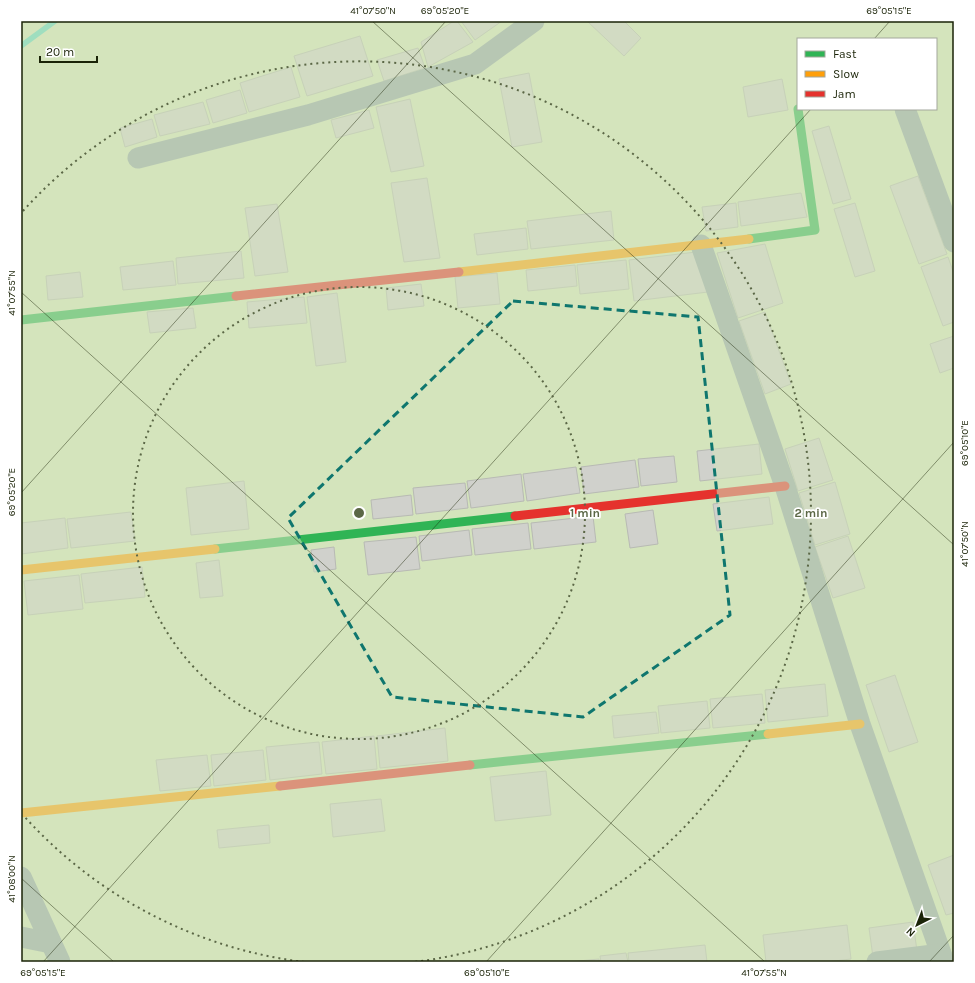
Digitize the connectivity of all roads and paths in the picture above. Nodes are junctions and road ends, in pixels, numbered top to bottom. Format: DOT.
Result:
graph roads {
  1 [pos="534,21"];
  2 [pos="798,110"];
  3 [pos="905,110"];
  4 [pos="138,158"];
  5 [pos="954,242"];
  6 [pos="701,245"];
  7 [pos="21,320"];
  8 [pos="784,486"];
  9 [pos="21,570"];
  10 [pos="860,724"];
  11 [pos="21,813"];
  12 [pos="21,877"];
  13 [pos="21,937"];
  14 [pos="51,943"];
  15 [pos="942,958"];
  16 [pos="60,962"];
  17 [pos="877,962"];
  1 -- 4 [label="street"];
  2 -- 6 [label="street"];
  3 -- 5 [label="street"];
  6 -- 7 [label="street"];
  6 -- 8 [label="street"];
  8 -- 9 [label="street"];
  8 -- 10 [label="street"];
  10 -- 11 [label="street"];
  10 -- 15 [label="street"];
  12 -- 14 [label="street"];
  13 -- 14 [label="street"];
  14 -- 16 [label="street"];
  15 -- 17 [label="street"];
}
